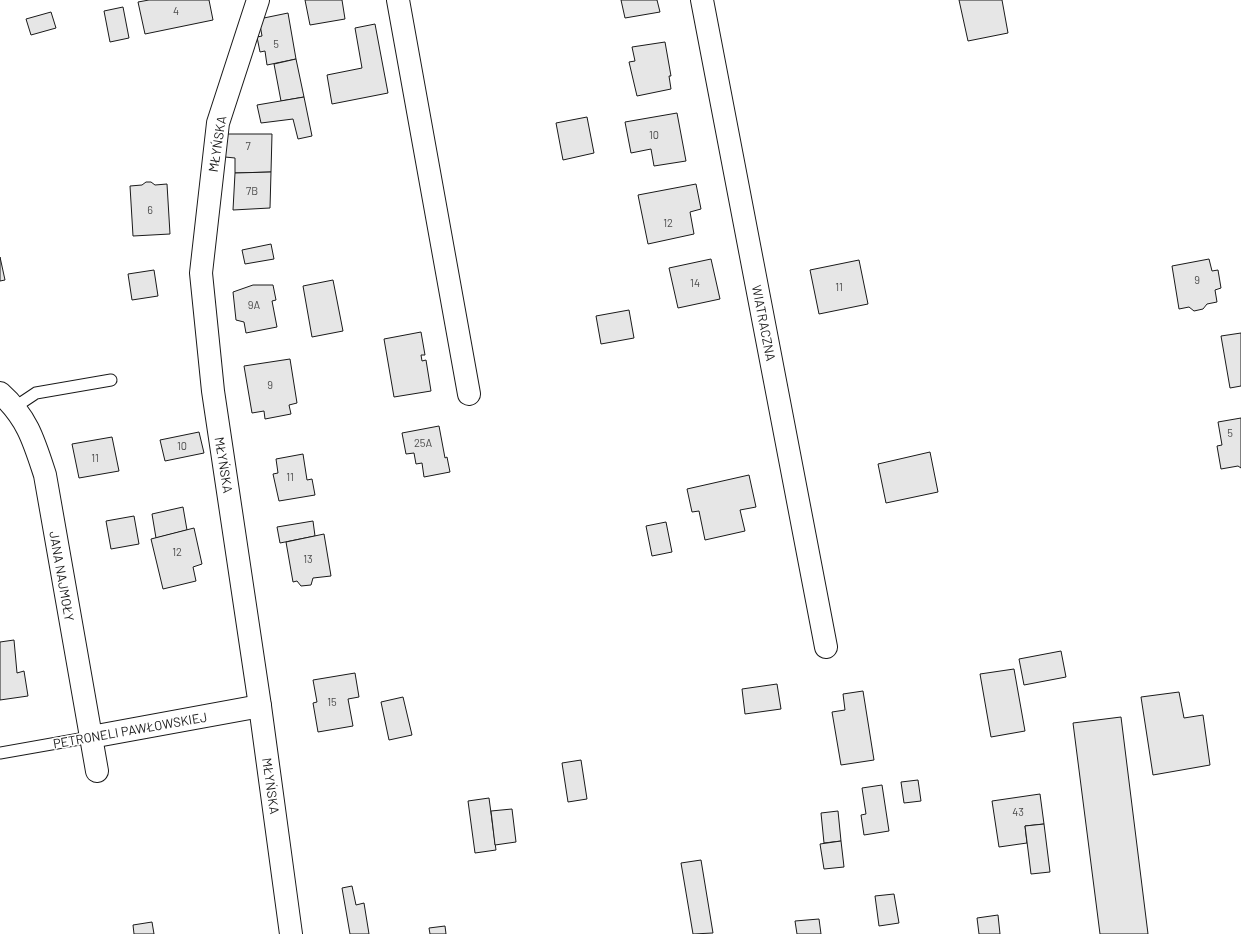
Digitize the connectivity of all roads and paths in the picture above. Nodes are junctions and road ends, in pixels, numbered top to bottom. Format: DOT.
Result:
graph roads {
  1 [pos="258,0"];
  2 [pos="398,0"];
  3 [pos="702,0"];
  4 [pos="111,380"];
  5 [pos="469,394"];
  6 [pos="8,400"];
  7 [pos="826,647"];
  8 [pos="260,706"];
  9 [pos="91,737"];
  10 [pos="0,753"];
  11 [pos="97,771"];
  12 [pos="291,934"];
  1 -- 8 [label="street, MŁYŃSKA"];
  2 -- 5 [label="street"];
  3 -- 7 [label="street, WIATRACZNA"];
  4 -- 6 [label="lane"];
  6 -- 9 [label="street, JANA NAJMOŁY"];
  8 -- 9 [label="street, PETRONELI PAWŁOWSKIEJ"];
  8 -- 12 [label="street, MŁYŃSKA"];
  9 -- 10 [label="lane, PETRONELI PAWŁOWSKIEJ"];
  9 -- 11 [label="street, JANA NAJMOŁY"];
}
